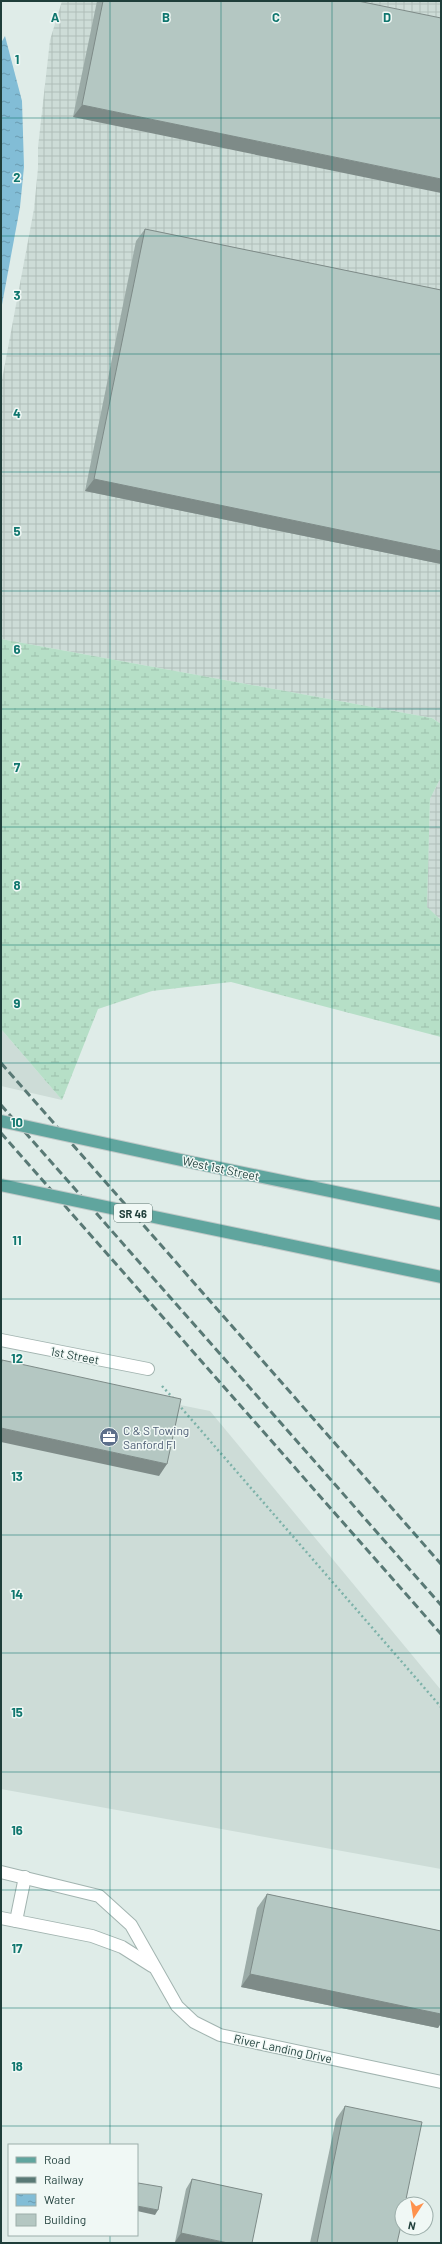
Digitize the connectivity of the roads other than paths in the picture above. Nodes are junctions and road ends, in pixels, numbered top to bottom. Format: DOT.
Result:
graph roads {
  1 [pos="1,1121"];
  2 [pos="1,1185"];
  3 [pos="441,1214"];
  4 [pos="441,1277"];
  5 [pos="1,1340"];
  6 [pos="148,1369"];
  7 [pos="1,1872"];
  8 [pos="25,1877"];
  9 [pos="1,1918"];
  10 [pos="16,1921"];
  11 [pos="153,1967"];
  12 [pos="441,2082"];
  1 -- 3 [label="main road, West 1st Street, bridge"];
  2 -- 4 [label="main road, SR 46, bridge"];
  5 -- 6 [label="street, 1st Street"];
  7 -- 8 [label="street, River Landing Drive"];
  8 -- 10 [label="street"];
  8 -- 11 [label="street, River Landing Drive"];
  9 -- 10 [label="street, River Landing Drive"];
  10 -- 11 [label="street, River Landing Drive"];
  11 -- 12 [label="street, River Landing Drive"];
}
